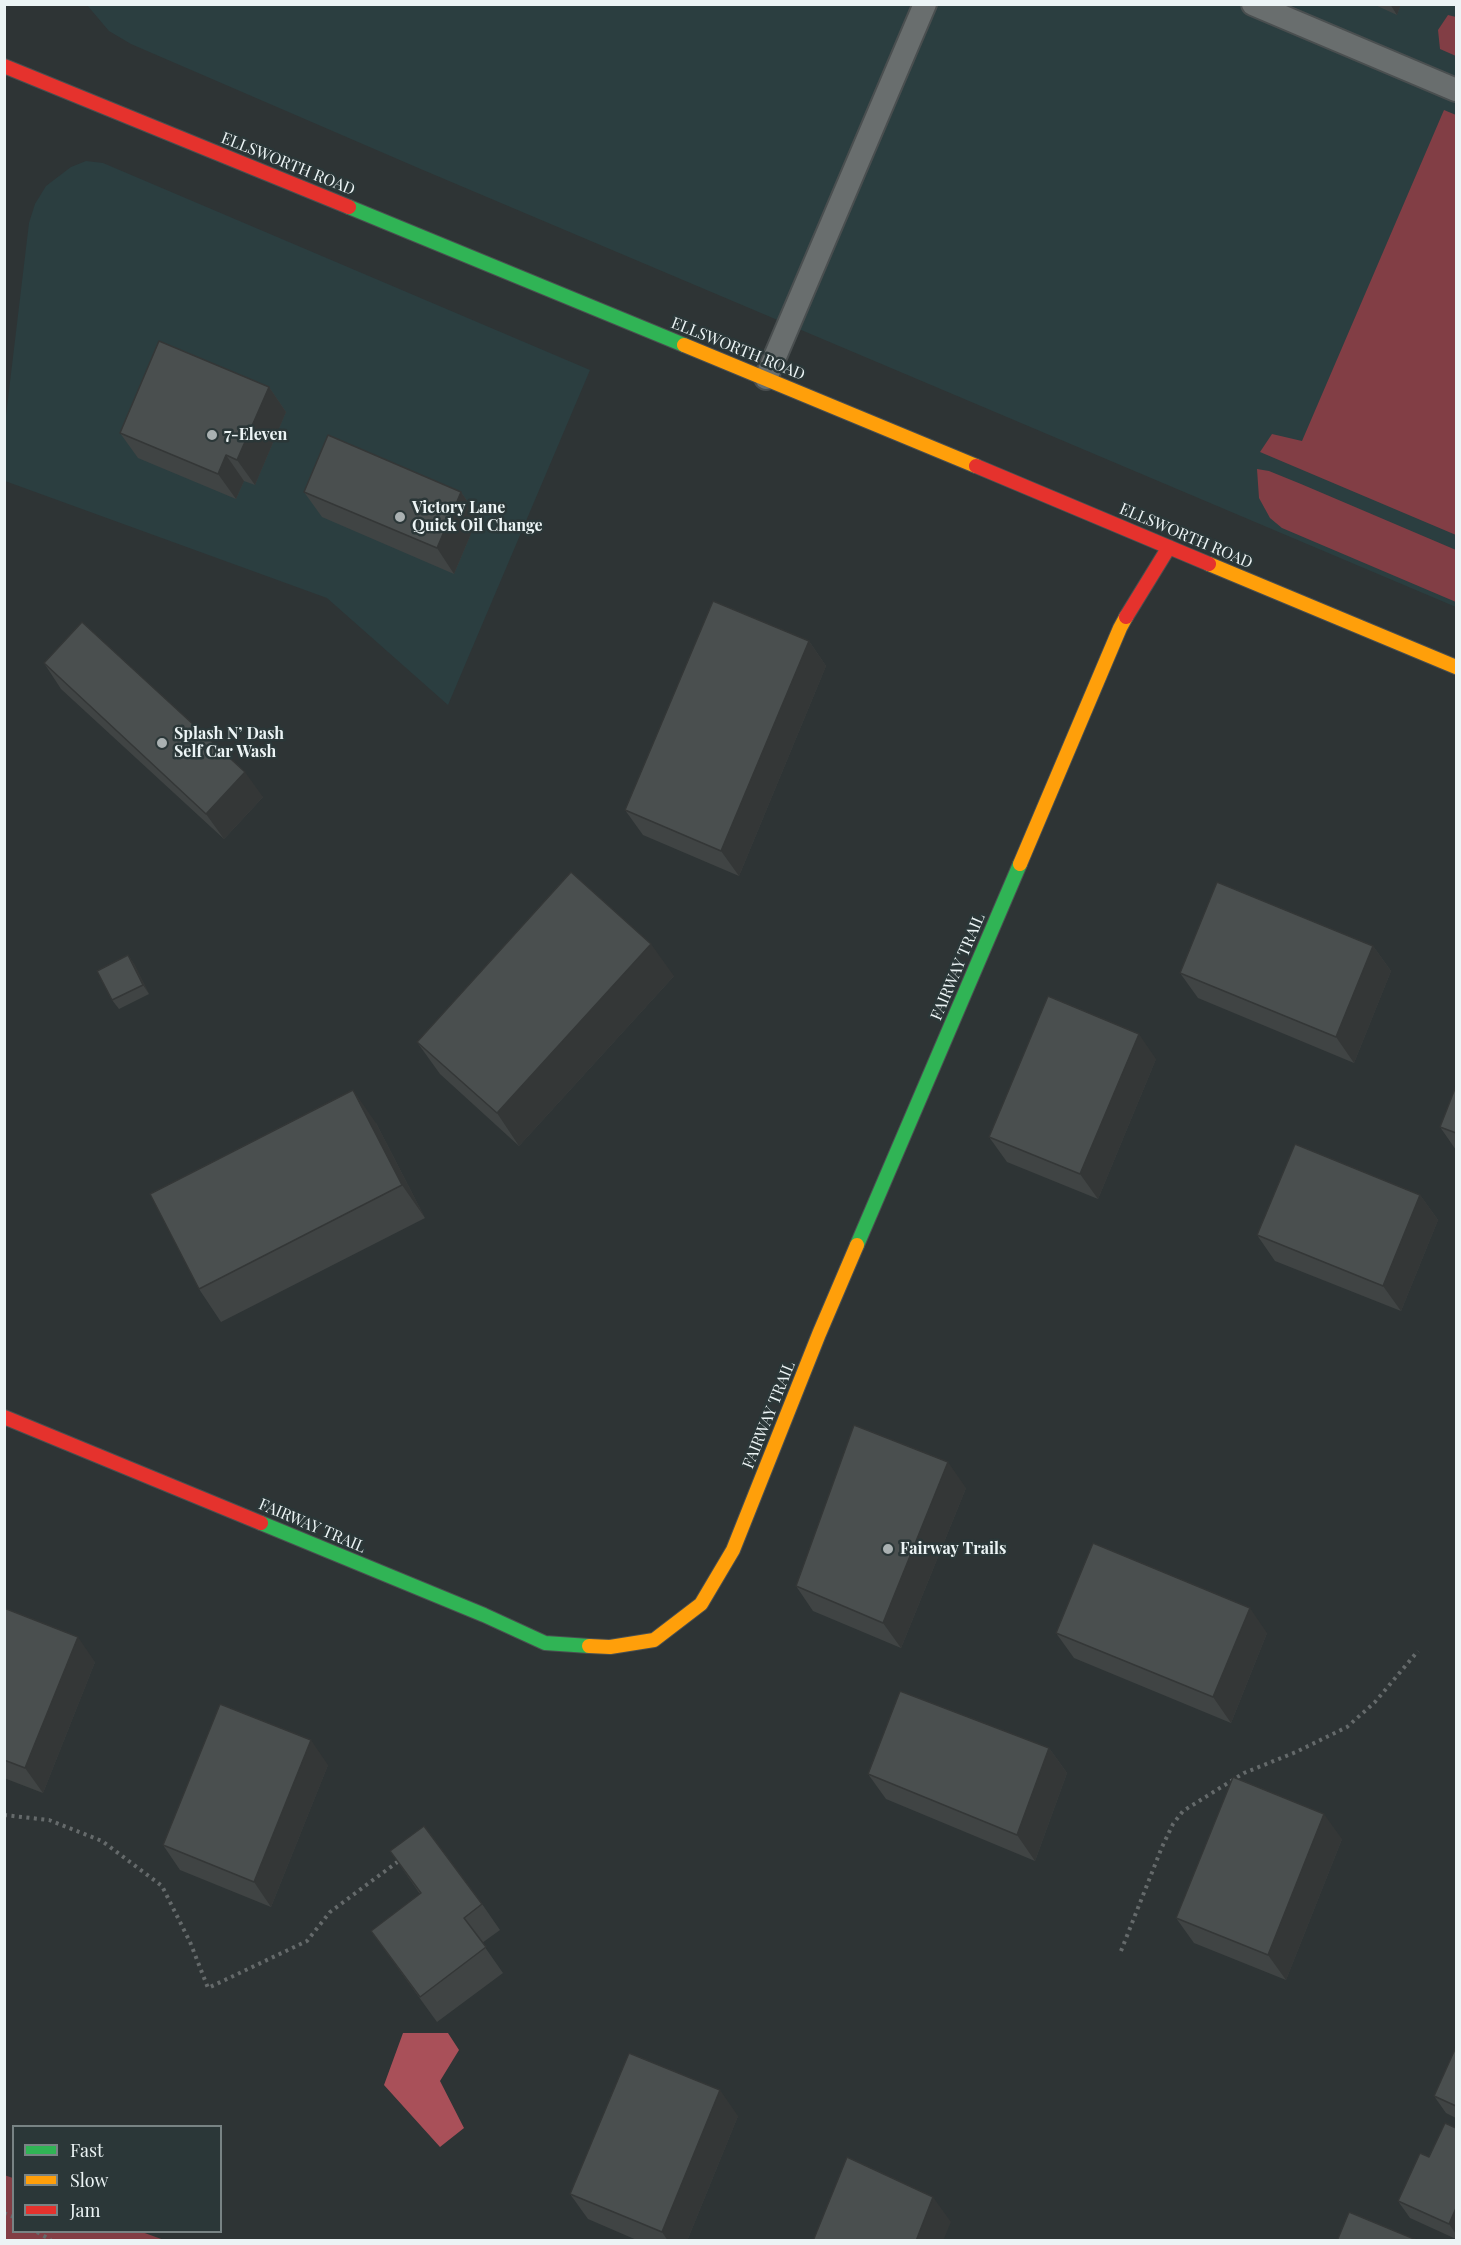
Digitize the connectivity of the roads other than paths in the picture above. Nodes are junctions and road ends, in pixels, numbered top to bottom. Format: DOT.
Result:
graph roads {
  1 [pos="925,4"];
  2 [pos="1253,4"];
  3 [pos="4,66"];
  4 [pos="1456,90"];
  5 [pos="766,378"];
  6 [pos="1169,547"];
  7 [pos="1456,668"];
  8 [pos="4,1417"];
  1 -- 5 [label="lane"];
  2 -- 4 [label="lane"];
  3 -- 5 [label="street, ELLSWORTH ROAD"];
  5 -- 6 [label="street, ELLSWORTH ROAD"];
  6 -- 7 [label="street, ELLSWORTH ROAD"];
  6 -- 8 [label="street, FAIRWAY TRAIL"];
}
